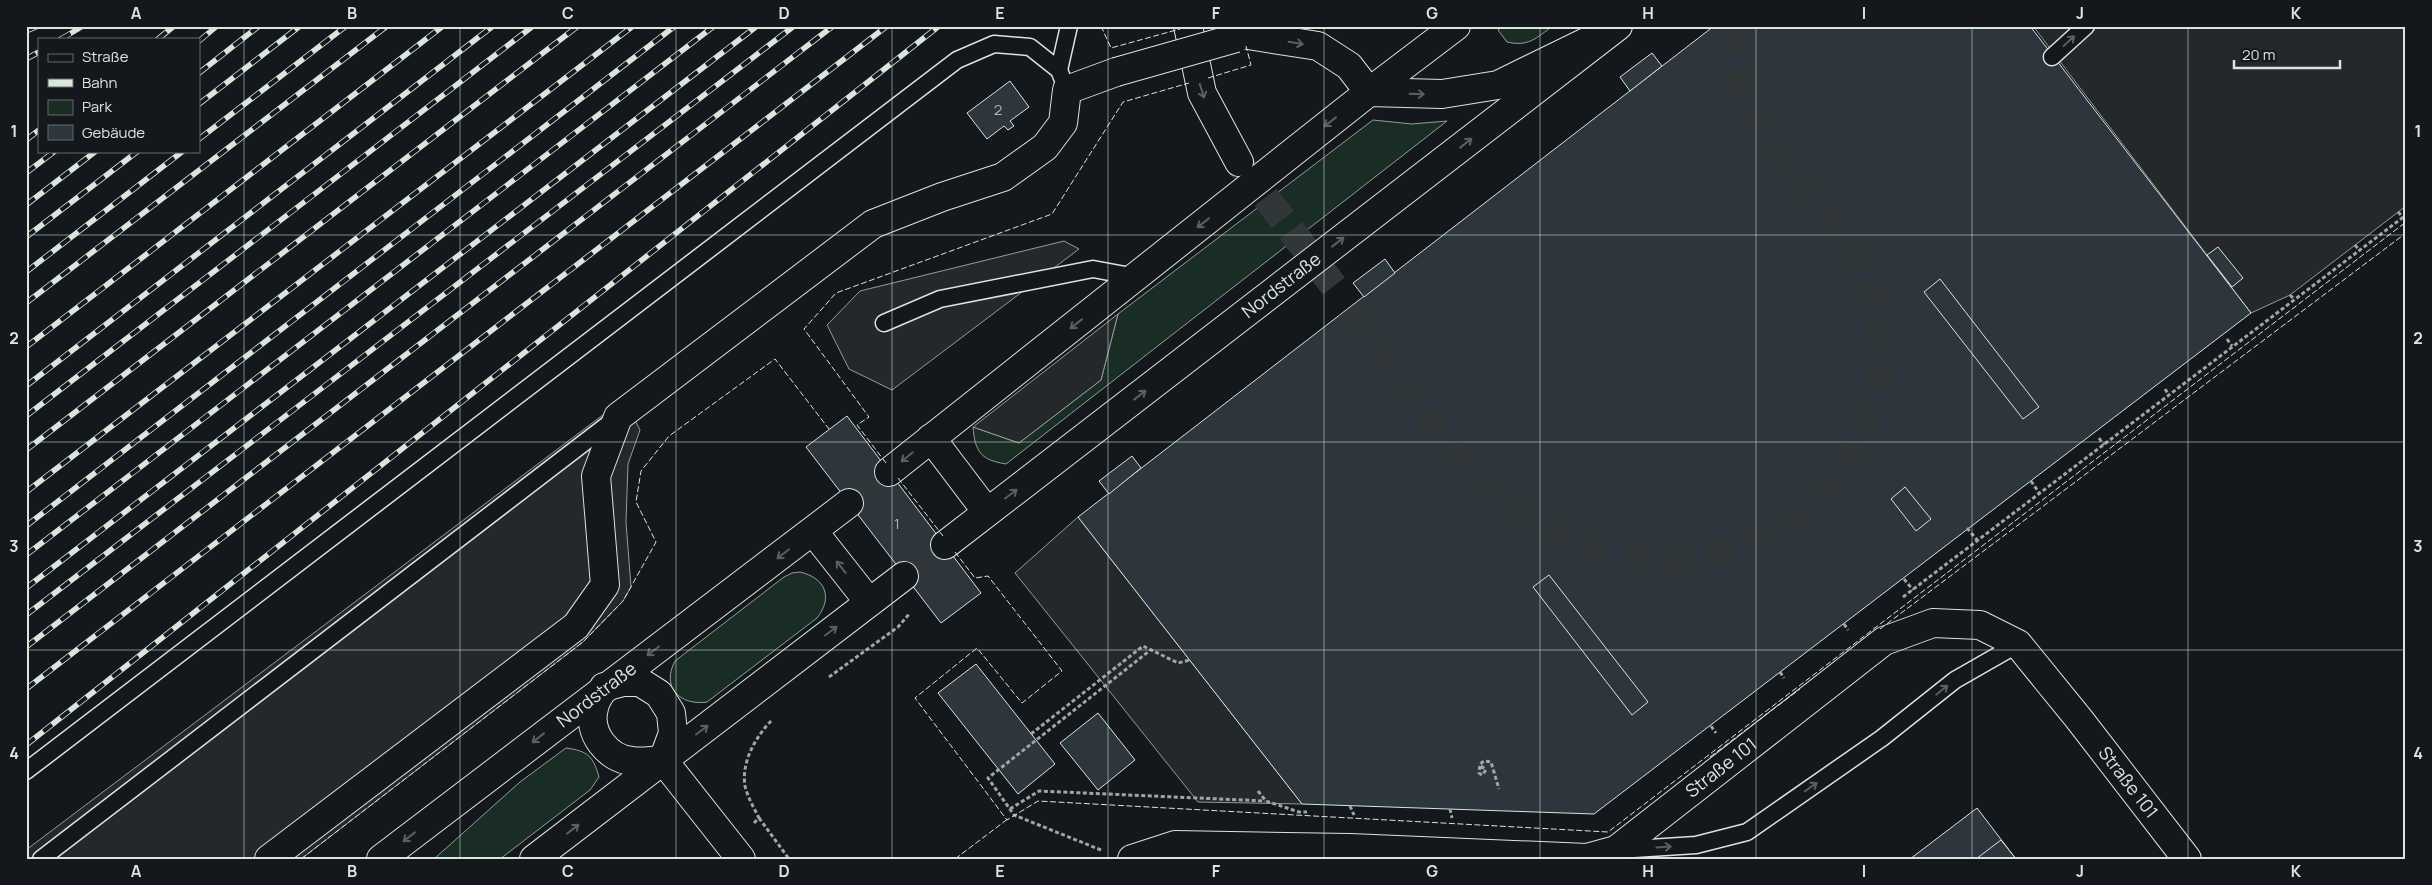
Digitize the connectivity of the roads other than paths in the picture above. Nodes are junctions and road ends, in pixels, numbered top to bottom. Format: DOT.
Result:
graph roads {
  1 [pos="1069,26"];
  2 [pos="1188,26"];
  3 [pos="1456,26"];
  4 [pos="2086,26"];
  5 [pos="1617,27"];
  6 [pos="1252,33"];
  7 [pos="2052,57"];
  8 [pos="1063,80"];
  9 [pos="1369,92"];
  10 [pos="1239,162"];
  11 [pos="1136,277"];
  12 [pos="884,323"];
  13 [pos="618,417"];
  14 [pos="931,438"];
  15 [pos="889,472"];
  16 [pos="849,503"];
  17 [pos="987,512"];
  18 [pos="813,531"];
  19 [pos="945,545"];
  20 [pos="904,576"];
  21 [pos="869,602"];
  22 [pos="2018,644"];
  23 [pos="604,687"];
  24 [pos="663,760"];
  25 [pos="26,770"];
  26 [pos="1616,850"];
  27 [pos="734,851"];
  28 [pos="1352,853"];
  29 [pos="41,859"];
  30 [pos="268,859"];
  31 [pos="381,859"];
  32 [pos="534,859"];
  33 [pos="1132,859"];
  34 [pos="1320,859"];
  35 [pos="2187,859"];
  1 -- 8 [label="lane"];
  2 -- 10 [label="street, one-way"];
  3 -- 9 [label="street"];
  7 -- 4 [label="lane, one-way"];
  9 -- 5 [label="street, one-way"];
  17 -- 5 [label="street, Nordstraße, one-way"];
  6 -- 8 [label="street, bridge"];
  6 -- 9 [label="street, one-way"];
  8 -- 13 [label="street"];
  8 -- 25 [label="lane"];
  9 -- 11 [label="street, one-way"];
  11 -- 12 [label="lane"];
  11 -- 14 [label="street, one-way"];
  13 -- 29 [label="lane"];
  13 -- 30 [label="street"];
  14 -- 15 [label="street, one-way"];
  14 -- 17 [label="street"];
  16 -- 18 [label="street, Nordstraße"];
  17 -- 19 [label="street, Nordstraße"];
  21 -- 18 [label="street, one-way"];
  18 -- 23 [label="street, Nordstraße, one-way"];
  20 -- 21 [label="street"];
  24 -- 21 [label="street, one-way"];
  26 -- 22 [label="lane, one-way"];
  22 -- 26 [label="street, Straße 101"];
  22 -- 35 [label="street, Straße 101"];
  23 -- 24 [label="street"];
  23 -- 24 [label="street"];
  23 -- 31 [label="street, Nordstraße, one-way"];
  24 -- 27 [label="street"];
  32 -- 24 [label="street, one-way"];
  26 -- 28 [label="street, Straße 101"];
  28 -- 33 [label="street, Straße 101"];
  28 -- 34 [label="lane"];
}
